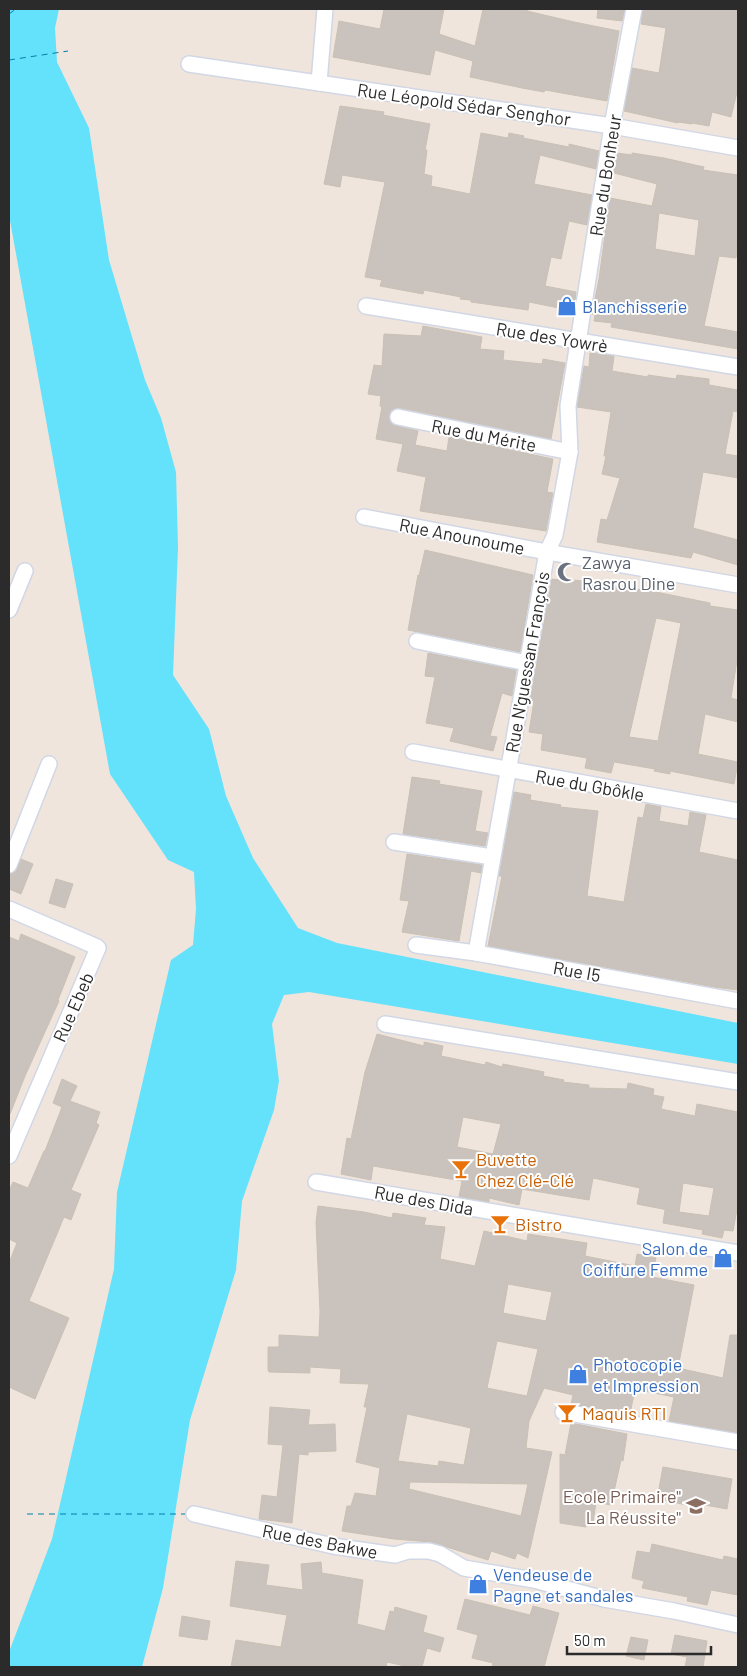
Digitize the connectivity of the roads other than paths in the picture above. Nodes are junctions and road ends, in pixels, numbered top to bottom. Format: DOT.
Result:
graph roads {
  1 [pos="325,9"];
  2 [pos="634,9"];
  3 [pos="189,64"];
  4 [pos="319,83"];
  5 [pos="612,126"];
  6 [pos="738,148"];
  7 [pos="366,306"];
  8 [pos="578,342"];
  9 [pos="738,367"];
  10 [pos="398,417"];
  11 [pos="570,452"];
  12 [pos="364,517"];
  13 [pos="547,552"];
  14 [pos="25,571"];
  15 [pos="738,585"];
  16 [pos="9,610"];
  17 [pos="418,642"];
  18 [pos="527,663"];
  19 [pos="413,752"];
  20 [pos="49,764"];
  21 [pos="507,770"];
  22 [pos="738,811"];
  23 [pos="394,842"];
  24 [pos="492,857"];
  25 [pos="9,865"];
  26 [pos="9,909"];
  27 [pos="416,944"];
  28 [pos="476,953"];
  29 [pos="738,1001"];
  30 [pos="385,1024"];
  31 [pos="738,1082"];
  32 [pos="9,1156"];
  33 [pos="316,1182"];
  34 [pos="738,1253"];
  35 [pos="563,1412"];
  36 [pos="738,1442"];
  37 [pos="194,1514"];
  38 [pos="738,1625"];
  1 -- 4 [label="street"];
  2 -- 5 [label="street, Rue du Bonheur"];
  3 -- 4 [label="street, Rue Léopold Sédar Senghor"];
  4 -- 5 [label="street, Rue Léopold Sédar Senghor"];
  5 -- 6 [label="street, Rue Léopold Sédar Senghor"];
  5 -- 8 [label="street, Rue du Bonheur"];
  7 -- 8 [label="street, Rue des Yowrè"];
  8 -- 9 [label="street, Rue des Yowrè"];
  8 -- 11 [label="street, Rue N'guessan François"];
  10 -- 11 [label="street, Rue du Mérite"];
  11 -- 13 [label="street, Rue N'guessan François"];
  12 -- 13 [label="street, Rue Anounoume"];
  13 -- 15 [label="street, Rue Anounoume"];
  13 -- 18 [label="street, Rue N'guessan François"];
  14 -- 16 [label="street"];
  17 -- 18 [label="street"];
  18 -- 21 [label="street, Rue N'guessan François"];
  19 -- 21 [label="street, Rue du Gbôkle"];
  20 -- 25 [label="street"];
  21 -- 22 [label="street, Rue du Gbôkle"];
  21 -- 24 [label="street, Rue N'guessan François"];
  23 -- 24 [label="street"];
  24 -- 28 [label="street, Rue N'guessan François"];
  26 -- 32 [label="street, Rue Ebeb"];
  27 -- 28 [label="street, Rue I5"];
  28 -- 29 [label="street, Rue I5"];
  30 -- 31 [label="street"];
  33 -- 34 [label="street, Rue des Dida"];
  35 -- 36 [label="street"];
  37 -- 38 [label="street, Rue des Bakwe"];
}
